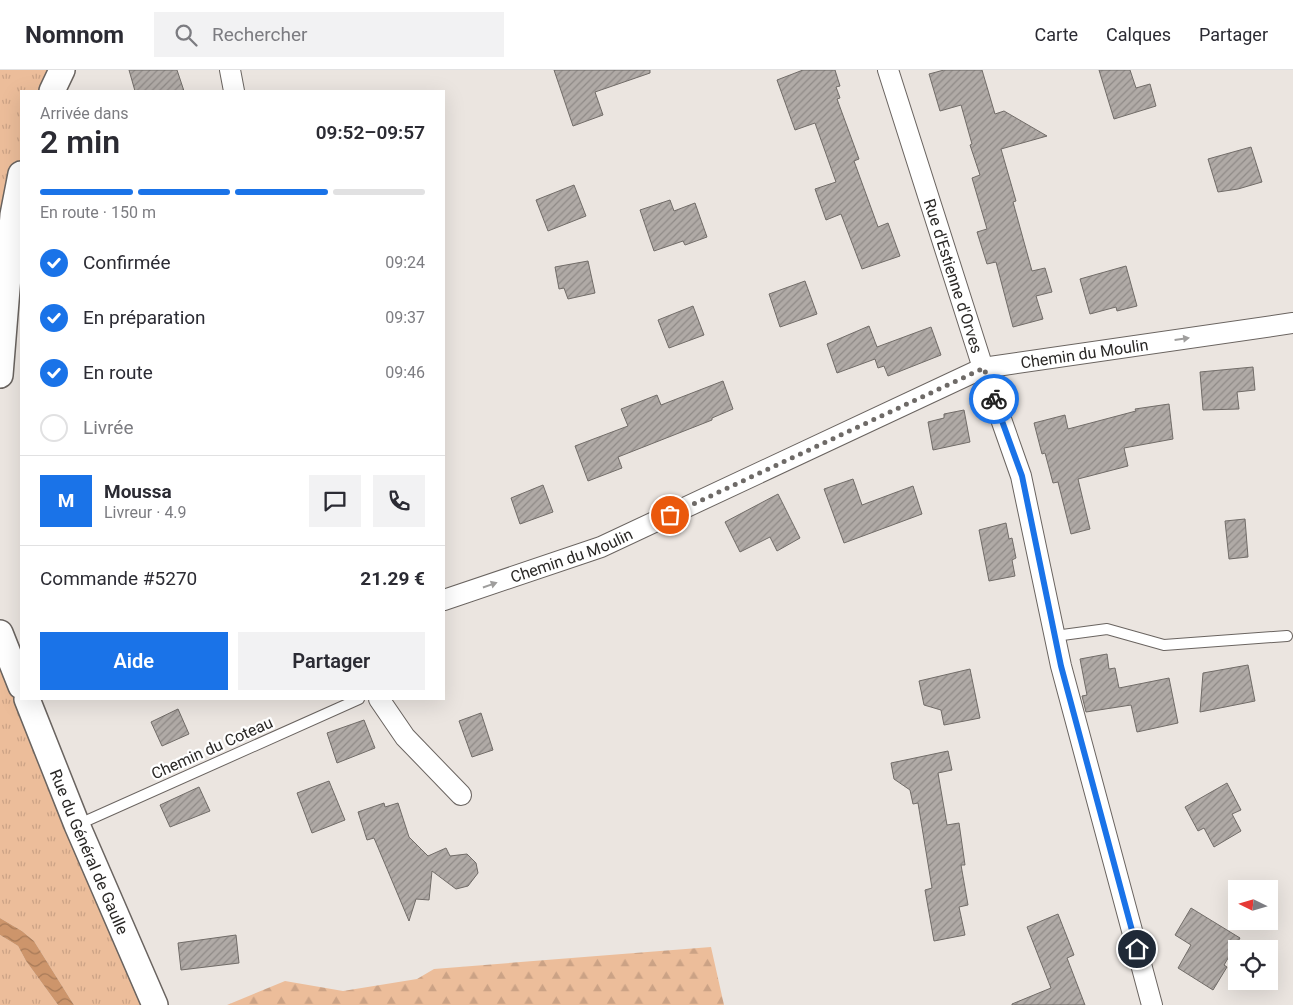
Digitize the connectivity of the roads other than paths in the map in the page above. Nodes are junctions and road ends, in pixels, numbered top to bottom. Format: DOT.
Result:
graph roads {
  1 [pos="230,70"];
  2 [pos="888,70"];
  3 [pos="234,90"];
  4 [pos="20,179"];
  5 [pos="1293,323"];
  6 [pos="984,368"];
  7 [pos="0,375"];
  8 [pos="445,600"];
  9 [pos="0,633"];
  10 [pos="1055,636"];
  11 [pos="1287,636"];
  12 [pos="20,683"];
  13 [pos="26,700"];
  14 [pos="357,700"];
  15 [pos="380,700"];
  16 [pos="461,795"];
  17 [pos="77,826"];
  18 [pos="154,1005"];
  19 [pos="1152,1005"];
  1 -- 3 [label="street"];
  2 -- 6 [label="street, Rue d'Estienne d'Orves"];
  4 -- 7 [label="street"];
  6 -- 5 [label="street, Chemin du Moulin, one-way"];
  8 -- 6 [label="street, Chemin du Moulin, one-way"];
  6 -- 10 [label="street, Rue d'Estienne d'Orves"];
  9 -- 12 [label="street"];
  10 -- 11 [label="lane"];
  10 -- 19 [label="street, Rue d'Estienne d'Orves"];
  13 -- 17 [label="street, Rue du Général de Gaulle"];
  14 -- 17 [label="lane, Chemin du Coteau"];
  15 -- 16 [label="street"];
  17 -- 18 [label="street, Rue du Général de Gaulle"];
}
